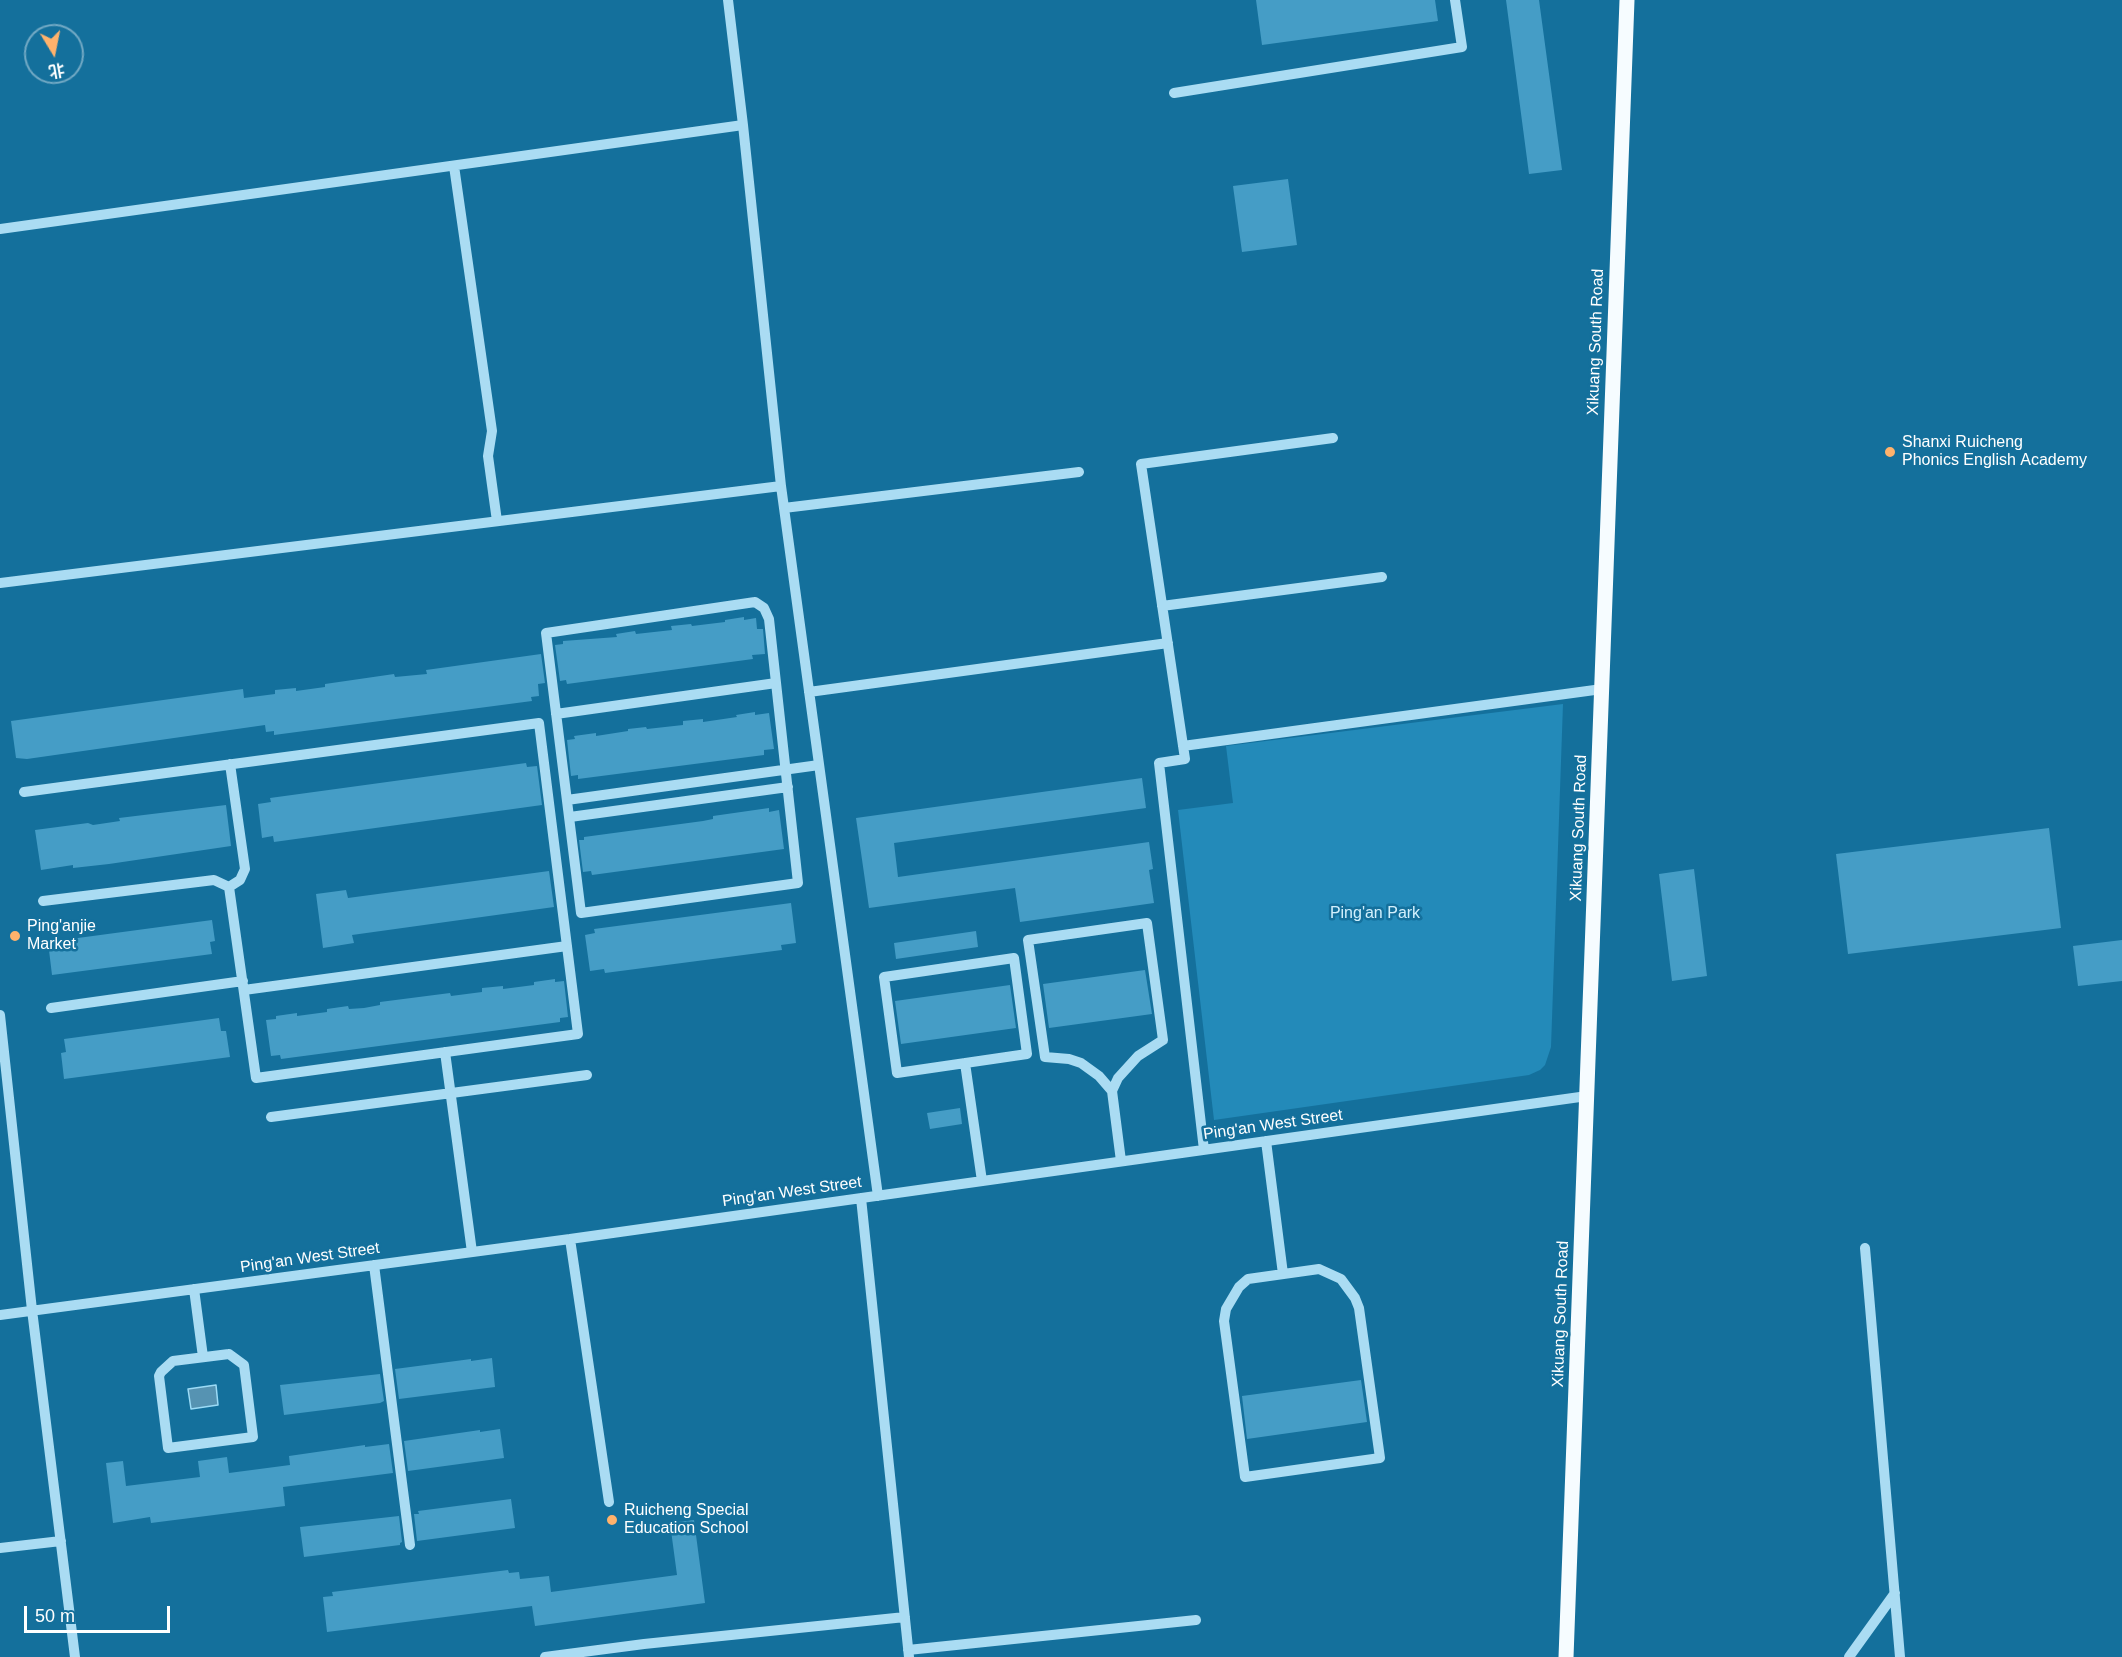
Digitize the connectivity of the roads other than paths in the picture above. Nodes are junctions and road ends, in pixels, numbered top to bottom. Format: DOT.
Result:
graph roads {
  1 [pos="728,0"];
  2 [pos="1455,0"];
  3 [pos="1627,0"];
  4 [pos="1174,93"];
  5 [pos="744,125"];
  6 [pos="454,166"];
  7 [pos="0,229"];
  8 [pos="1333,438"];
  9 [pos="1078,472"];
  10 [pos="781,486"];
  11 [pos="784,508"];
  12 [pos="497,521"];
  13 [pos="1382,577"];
  14 [pos="0,583"];
  15 [pos="1162,606"];
  16 [pos="1168,643"];
  17 [pos="776,683"];
  18 [pos="1602,689"];
  19 [pos="809,692"];
  20 [pos="556,714"];
  21 [pos="1183,746"];
  22 [pos="230,764"];
  23 [pos="819,765"];
  24 [pos="786,769"];
  25 [pos="788,787"];
  26 [pos="24,792"];
  27 [pos="567,800"];
  28 [pos="570,818"];
  29 [pos="229,887"];
  30 [pos="43,902"];
  31 [pos="567,946"];
  32 [pos="243,986"];
  33 [pos="51,1008"];
  34 [pos="0,1015"];
  35 [pos="445,1052"];
  36 [pos="965,1063"];
  37 [pos="587,1075"];
  38 [pos="1112,1091"];
  39 [pos="450,1093"];
  40 [pos="1587,1096"];
  41 [pos="271,1117"];
  42 [pos="1266,1141"];
  43 [pos="1204,1150"];
  44 [pos="1121,1161"];
  45 [pos="982,1181"];
  46 [pos="878,1196"];
  47 [pos="861,1198"];
  48 [pos="570,1239"];
  49 [pos="1865,1248"];
  50 [pos="472,1252"];
  51 [pos="374,1265"];
  52 [pos="1283,1274"];
  53 [pos="194,1289"];
  54 [pos="32,1310"];
  55 [pos="0,1315"];
  56 [pos="203,1357"];
  57 [pos="609,1502"];
  58 [pos="61,1541"];
  59 [pos="410,1545"];
  60 [pos="0,1548"];
  61 [pos="1895,1593"];
  62 [pos="905,1617"];
  63 [pos="1196,1620"];
  64 [pos="909,1653"];
  65 [pos="75,1657"];
  66 [pos="546,1657"];
  67 [pos="1566,1657"];
  68 [pos="1848,1657"];
  69 [pos="1900,1657"];
  1 -- 5 [label="street"];
  2 -- 4 [label="street"];
  3 -- 18 [label="main road, Xikuang South Road"];
  5 -- 6 [label="street"];
  5 -- 10 [label="street"];
  6 -- 7 [label="street"];
  6 -- 12 [label="street"];
  8 -- 15 [label="street"];
  9 -- 11 [label="street"];
  10 -- 11 [label="street"];
  10 -- 12 [label="street"];
  11 -- 19 [label="street"];
  12 -- 14 [label="street"];
  13 -- 15 [label="street"];
  15 -- 16 [label="street"];
  16 -- 19 [label="street"];
  16 -- 21 [label="street"];
  17 -- 20 [label="street"];
  17 -- 20 [label="street"];
  17 -- 24 [label="street"];
  18 -- 21 [label="street"];
  18 -- 40 [label="main road, Xikuang South Road"];
  19 -- 23 [label="street"];
  20 -- 27 [label="street"];
  21 -- 43 [label="street"];
  22 -- 26 [label="street"];
  22 -- 29 [label="street"];
  22 -- 31 [label="street"];
  23 -- 24 [label="street"];
  23 -- 46 [label="street"];
  24 -- 25 [label="street"];
  24 -- 27 [label="street"];
  25 -- 28 [label="street"];
  25 -- 28 [label="street"];
  27 -- 28 [label="street"];
  29 -- 30 [label="street"];
  29 -- 32 [label="street"];
  31 -- 32 [label="street"];
  31 -- 35 [label="street"];
  32 -- 33 [label="street"];
  32 -- 35 [label="street"];
  34 -- 54 [label="street"];
  35 -- 39 [label="street"];
  36 -- 36 [label="street"];
  36 -- 45 [label="street"];
  37 -- 39 [label="street"];
  38 -- 38 [label="street"];
  38 -- 44 [label="street"];
  39 -- 41 [label="street"];
  39 -- 50 [label="street"];
  40 -- 42 [label="street, Ping'an West Street"];
  40 -- 67 [label="main road, Xikuang South Road"];
  42 -- 43 [label="street, Ping'an West Street"];
  42 -- 52 [label="street"];
  43 -- 44 [label="street, Ping'an West Street"];
  44 -- 45 [label="street, Ping'an West Street"];
  45 -- 46 [label="street, Ping'an West Street"];
  46 -- 47 [label="street, Ping'an West Street"];
  47 -- 48 [label="street, Ping'an West Street"];
  47 -- 62 [label="street"];
  48 -- 50 [label="street, Ping'an West Street"];
  48 -- 57 [label="street"];
  49 -- 61 [label="street"];
  50 -- 51 [label="street, Ping'an West Street"];
  51 -- 53 [label="street, Ping'an West Street"];
  51 -- 59 [label="street"];
  52 -- 52 [label="street"];
  53 -- 54 [label="street, Ping'an West Street"];
  53 -- 56 [label="street"];
  54 -- 55 [label="street, Ping'an West Street"];
  54 -- 58 [label="street"];
  56 -- 56 [label="street"];
  58 -- 60 [label="street"];
  58 -- 65 [label="street"];
  61 -- 68 [label="street"];
  61 -- 69 [label="street"];
  62 -- 64 [label="street"];
  62 -- 66 [label="street"];
  63 -- 64 [label="street"];
}
